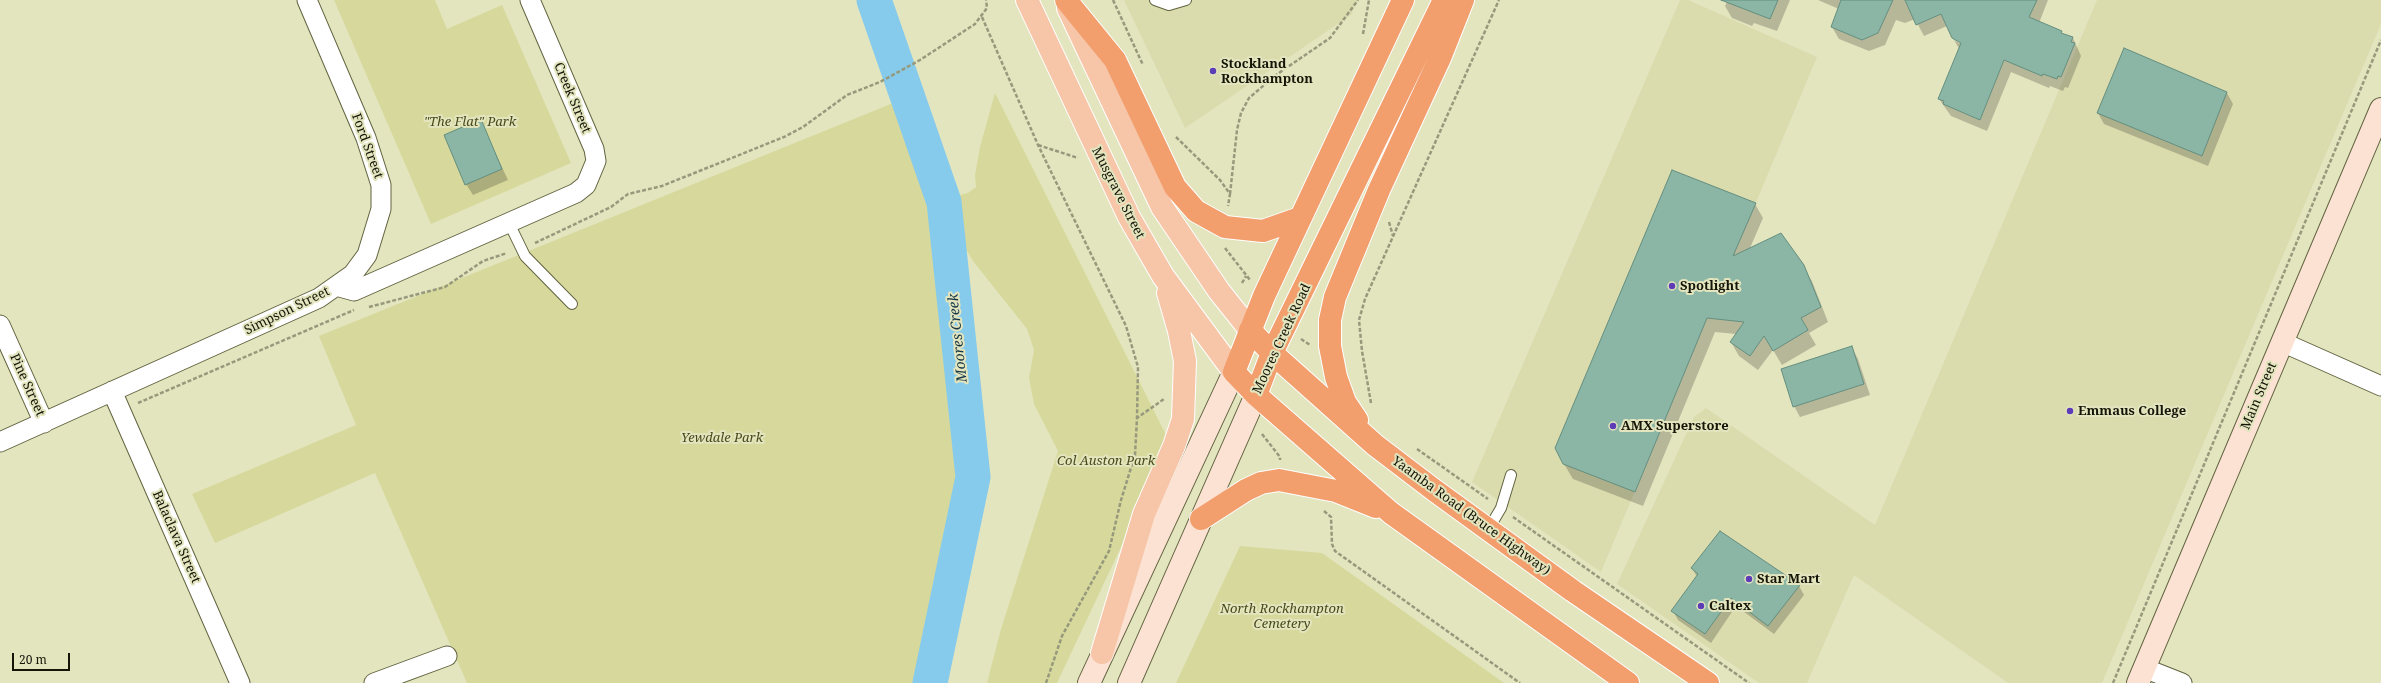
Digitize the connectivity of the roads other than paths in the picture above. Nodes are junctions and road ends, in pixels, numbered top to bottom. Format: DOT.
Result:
graph roads {
  1 [pos="307,0"];
  2 [pos="530,0"];
  3 [pos="1027,0"];
  4 [pos="1065,0"];
  5 [pos="1155,0"];
  6 [pos="1186,0"];
  7 [pos="1403,0"];
  8 [pos="1444,0"];
  9 [pos="1463,0"];
  10 [pos="2381,109"];
  11 [pos="576,193"];
  12 [pos="1300,218"];
  13 [pos="509,223"];
  14 [pos="1163,276"];
  15 [pos="336,286"];
  16 [pos="572,304"];
  17 [pos="0,325"];
  18 [pos="1250,330"];
  19 [pos="2282,342"];
  20 [pos="1272,353"];
  21 [pos="1234,372"];
  22 [pos="2381,386"];
  23 [pos="112,391"];
  24 [pos="1256,395"];
  25 [pos="44,423"];
  26 [pos="0,442"];
  27 [pos="1375,445"];
  28 [pos="1511,475"];
  29 [pos="1392,513"];
  30 [pos="1201,519"];
  31 [pos="1488,530"];
  32 [pos="1102,653"];
  33 [pos="447,656"];
  34 [pos="2141,676"];
  35 [pos="240,683"];
  36 [pos="374,683"];
  37 [pos="1088,683"];
  38 [pos="1129,683"];
  39 [pos="1628,683"];
  40 [pos="1708,683"];
  41 [pos="2182,683"];
  1 -- 15 [label="street, Ford Street"];
  2 -- 11 [label="street, Creek Street"];
  3 -- 14 [label="main road, Musgrave Street"];
  4 -- 12 [label="highway"];
  4 -- 18 [label="main road"];
  5 -- 6 [label="lane"];
  7 -- 12 [label="highway"];
  8 -- 20 [label="highway, Moores Creek Road"];
  9 -- 27 [label="highway"];
  10 -- 19 [label="main road, Main Street"];
  11 -- 13 [label="street, Simpson Street"];
  12 -- 18 [label="highway"];
  13 -- 15 [label="street, Simpson Street"];
  13 -- 16 [label="lane"];
  14 -- 21 [label="main road, Musgrave Street"];
  14 -- 32 [label="main road"];
  15 -- 23 [label="street, Simpson Street"];
  17 -- 25 [label="street, Pine Street"];
  18 -- 20 [label="highway, Yaamba Road (Bruce Highway)"];
  18 -- 21 [label="highway"];
  19 -- 22 [label="street"];
  19 -- 34 [label="main road, Main Street"];
  20 -- 24 [label="highway, Moores Creek Road"];
  20 -- 27 [label="highway, Yaamba Road (Bruce Highway)"];
  21 -- 24 [label="highway"];
  21 -- 32 [label="main road"];
  23 -- 25 [label="street, Simpson Street"];
  23 -- 35 [label="street, Balaclava Street"];
  24 -- 29 [label="highway"];
  24 -- 30 [label="main road, Moores Creek Road"];
  25 -- 26 [label="street, Simpson Street"];
  27 -- 31 [label="highway, Yaamba Road (Bruce Highway)"];
  28 -- 31 [label="lane"];
  29 -- 30 [label="highway"];
  29 -- 39 [label="highway"];
  30 -- 38 [label="main road, Moores Creek Road"];
  31 -- 40 [label="highway, Yaamba Road (Bruce Highway)"];
  32 -- 37 [label="main road"];
  33 -- 36 [label="street"];
  34 -- 41 [label="street"];
}
